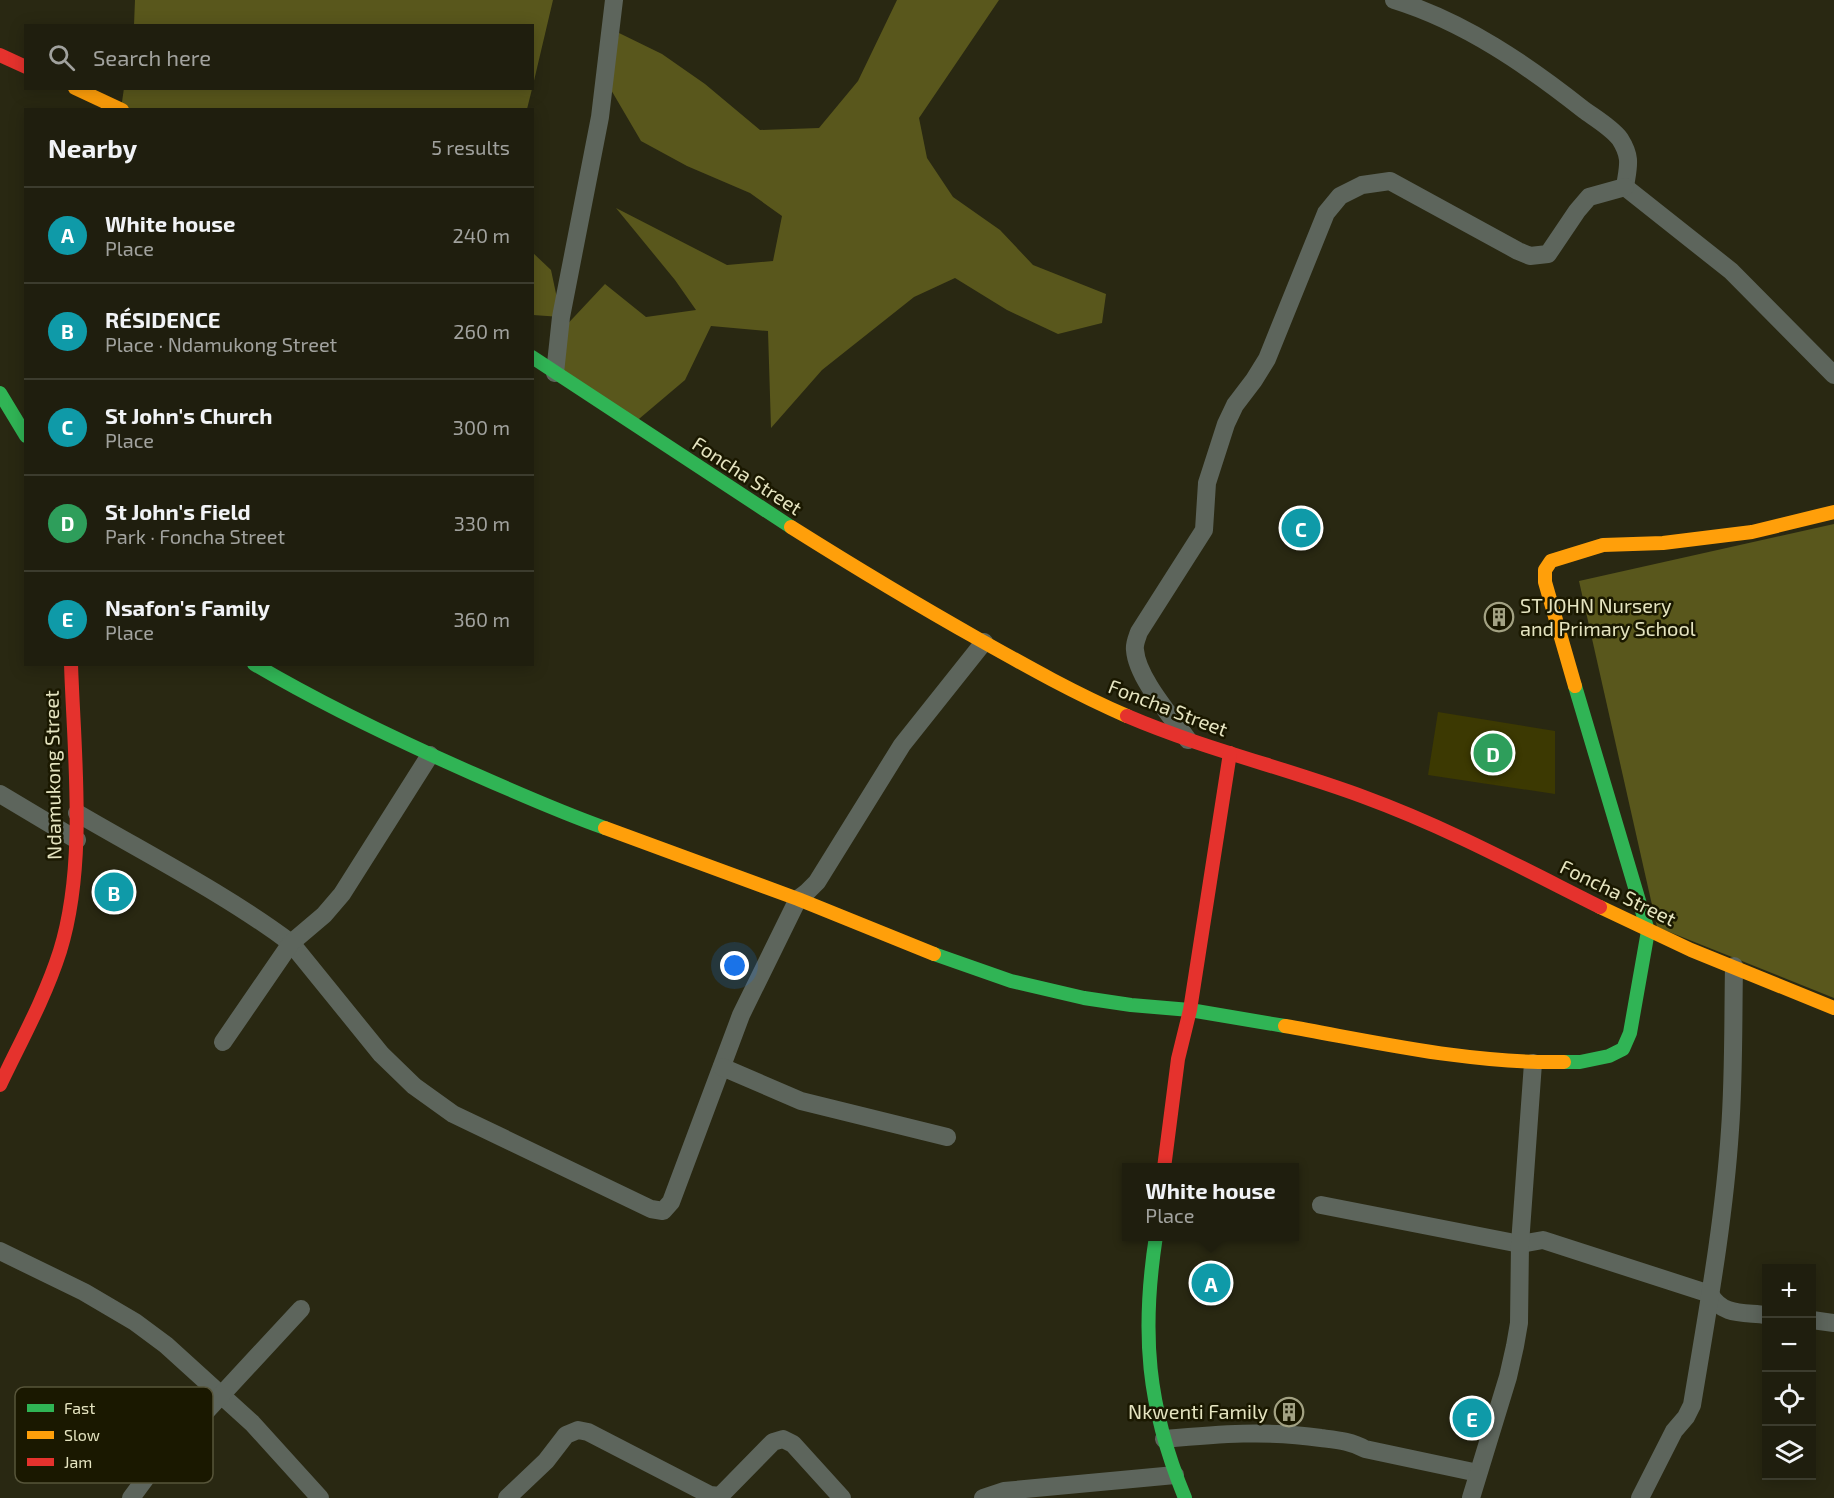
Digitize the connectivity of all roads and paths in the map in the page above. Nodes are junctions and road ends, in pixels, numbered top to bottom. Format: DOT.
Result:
graph roads {
  1 [pos="614,0"];
  2 [pos="1394,0"];
  3 [pos="0,55"];
  4 [pos="24,66"];
  5 [pos="79,90"];
  6 [pos="118,108"];
  7 [pos="1625,187"];
  8 [pos="534,358"];
  9 [pos="555,372"];
  10 [pos="1834,375"];
  11 [pos="0,393"];
  12 [pos="24,433"];
  13 [pos="1834,512"];
  14 [pos="984,642"];
  15 [pos="71,666"];
  16 [pos="257,666"];
  17 [pos="1188,740"];
  18 [pos="1230,753"];
  19 [pos="430,755"];
  20 [pos="0,794"];
  21 [pos="77,813"];
  22 [pos="77,840"];
  23 [pos="798,899"];
  24 [pos="1648,931"];
  25 [pos="291,944"];
  26 [pos="1734,966"];
  27 [pos="1834,1008"];
  28 [pos="1190,1010"];
  29 [pos="223,1042"];
  30 [pos="1533,1063"];
  31 [pos="722,1067"];
  32 [pos="0,1085"];
  33 [pos="946,1137"];
  34 [pos="1165,1163"];
  35 [pos="1321,1205"];
  36 [pos="1155,1241"];
  37 [pos="1520,1244"];
  38 [pos="0,1251"];
  39 [pos="1710,1294"];
  40 [pos="301,1309"];
  41 [pos="1762,1314"];
  42 [pos="1816,1321"];
  43 [pos="1834,1323"];
  44 [pos="211,1387"];
  45 [pos="213,1389"];
  46 [pos="221,1396"];
  47 [pos="213,1405"];
  48 [pos="1164,1439"];
  49 [pos="1479,1473"];
  50 [pos="1175,1475"];
  51 [pos="142,1483"];
  52 [pos="131,1498"];
  53 [pos="320,1498"];
  54 [pos="507,1498"];
  55 [pos="843,1498"];
  56 [pos="983,1498"];
  57 [pos="1185,1498"];
  58 [pos="1471,1498"];
  59 [pos="1640,1498"];
  1 -- 9 [label="street"];
  2 -- 7 [label="street"];
  3 -- 4 [label="street"];
  5 -- 6 [label="street"];
  7 -- 10 [label="street"];
  7 -- 17 [label="street"];
  8 -- 9 [label="street, Foncha Street"];
  9 -- 14 [label="street, Foncha Street"];
  11 -- 12 [label="street"];
  13 -- 24 [label="street"];
  14 -- 17 [label="street, Foncha Street"];
  14 -- 23 [label="street"];
  15 -- 21 [label="street, Ndamukong Street"];
  16 -- 19 [label="street"];
  17 -- 18 [label="street, Foncha Street"];
  18 -- 24 [label="street, Foncha Street"];
  18 -- 28 [label="street"];
  19 -- 23 [label="street"];
  19 -- 25 [label="street"];
  20 -- 22 [label="street"];
  21 -- 22 [label="street, Ndamukong Street"];
  21 -- 25 [label="street"];
  22 -- 32 [label="street, Ndamukong Street"];
  23 -- 28 [label="street"];
  23 -- 31 [label="street"];
  24 -- 26 [label="street, Foncha Street"];
  24 -- 30 [label="street"];
  25 -- 29 [label="street"];
  25 -- 31 [label="street"];
  26 -- 27 [label="street, Foncha Street"];
  26 -- 39 [label="street"];
  28 -- 30 [label="street"];
  28 -- 34 [label="street"];
  30 -- 37 [label="street"];
  31 -- 33 [label="street"];
  35 -- 37 [label="street"];
  36 -- 48 [label="street"];
  37 -- 39 [label="street"];
  37 -- 49 [label="street"];
  38 -- 44 [label="street"];
  39 -- 41 [label="street"];
  39 -- 59 [label="street"];
  40 -- 46 [label="street"];
  42 -- 43 [label="street"];
  45 -- 46 [label="street"];
  46 -- 47 [label="street"];
  46 -- 53 [label="street"];
  48 -- 49 [label="street"];
  48 -- 50 [label="street"];
  49 -- 58 [label="street"];
  50 -- 56 [label="street"];
  50 -- 57 [label="street"];
  51 -- 52 [label="street"];
  54 -- 55 [label="street"];
}
